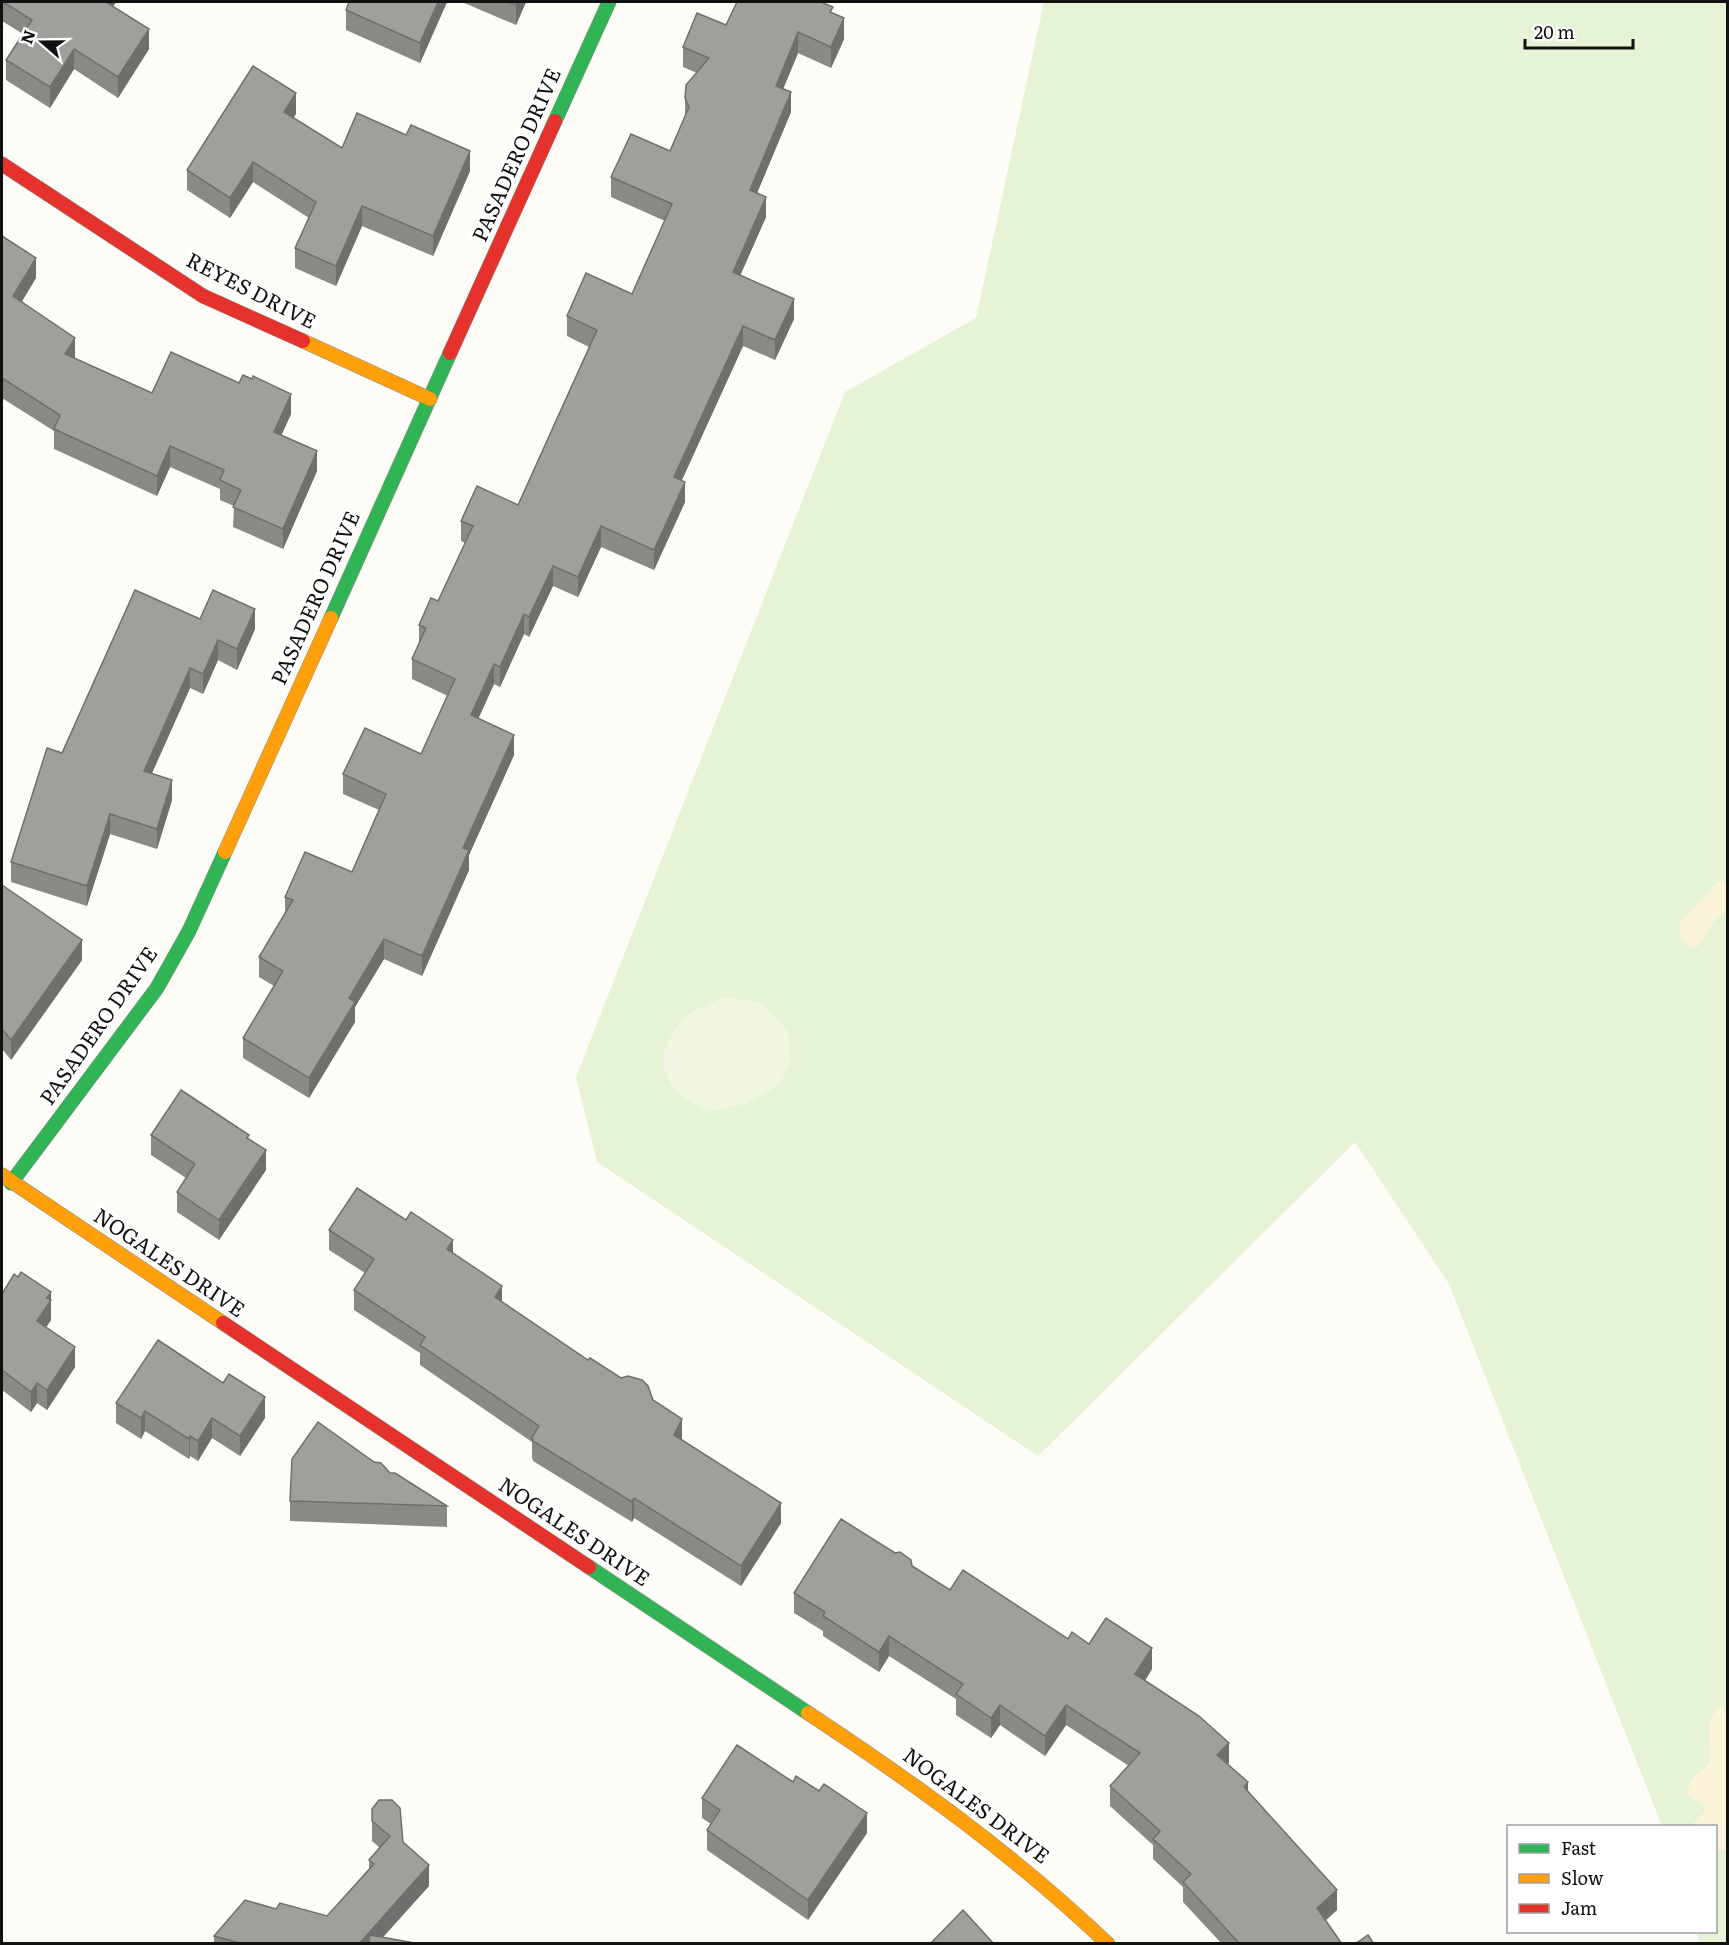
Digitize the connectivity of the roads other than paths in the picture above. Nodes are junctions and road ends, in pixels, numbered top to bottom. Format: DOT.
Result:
graph roads {
  1 [pos="609,2"];
  2 [pos="2,164"];
  3 [pos="430,399"];
  4 [pos="6,1179"];
  5 [pos="1108,1944"];
  1 -- 3 [label="street, PASADERO DRIVE"];
  2 -- 3 [label="street, REYES DRIVE"];
  3 -- 4 [label="street, PASADERO DRIVE"];
  4 -- 5 [label="street, NOGALES DRIVE"];
}
